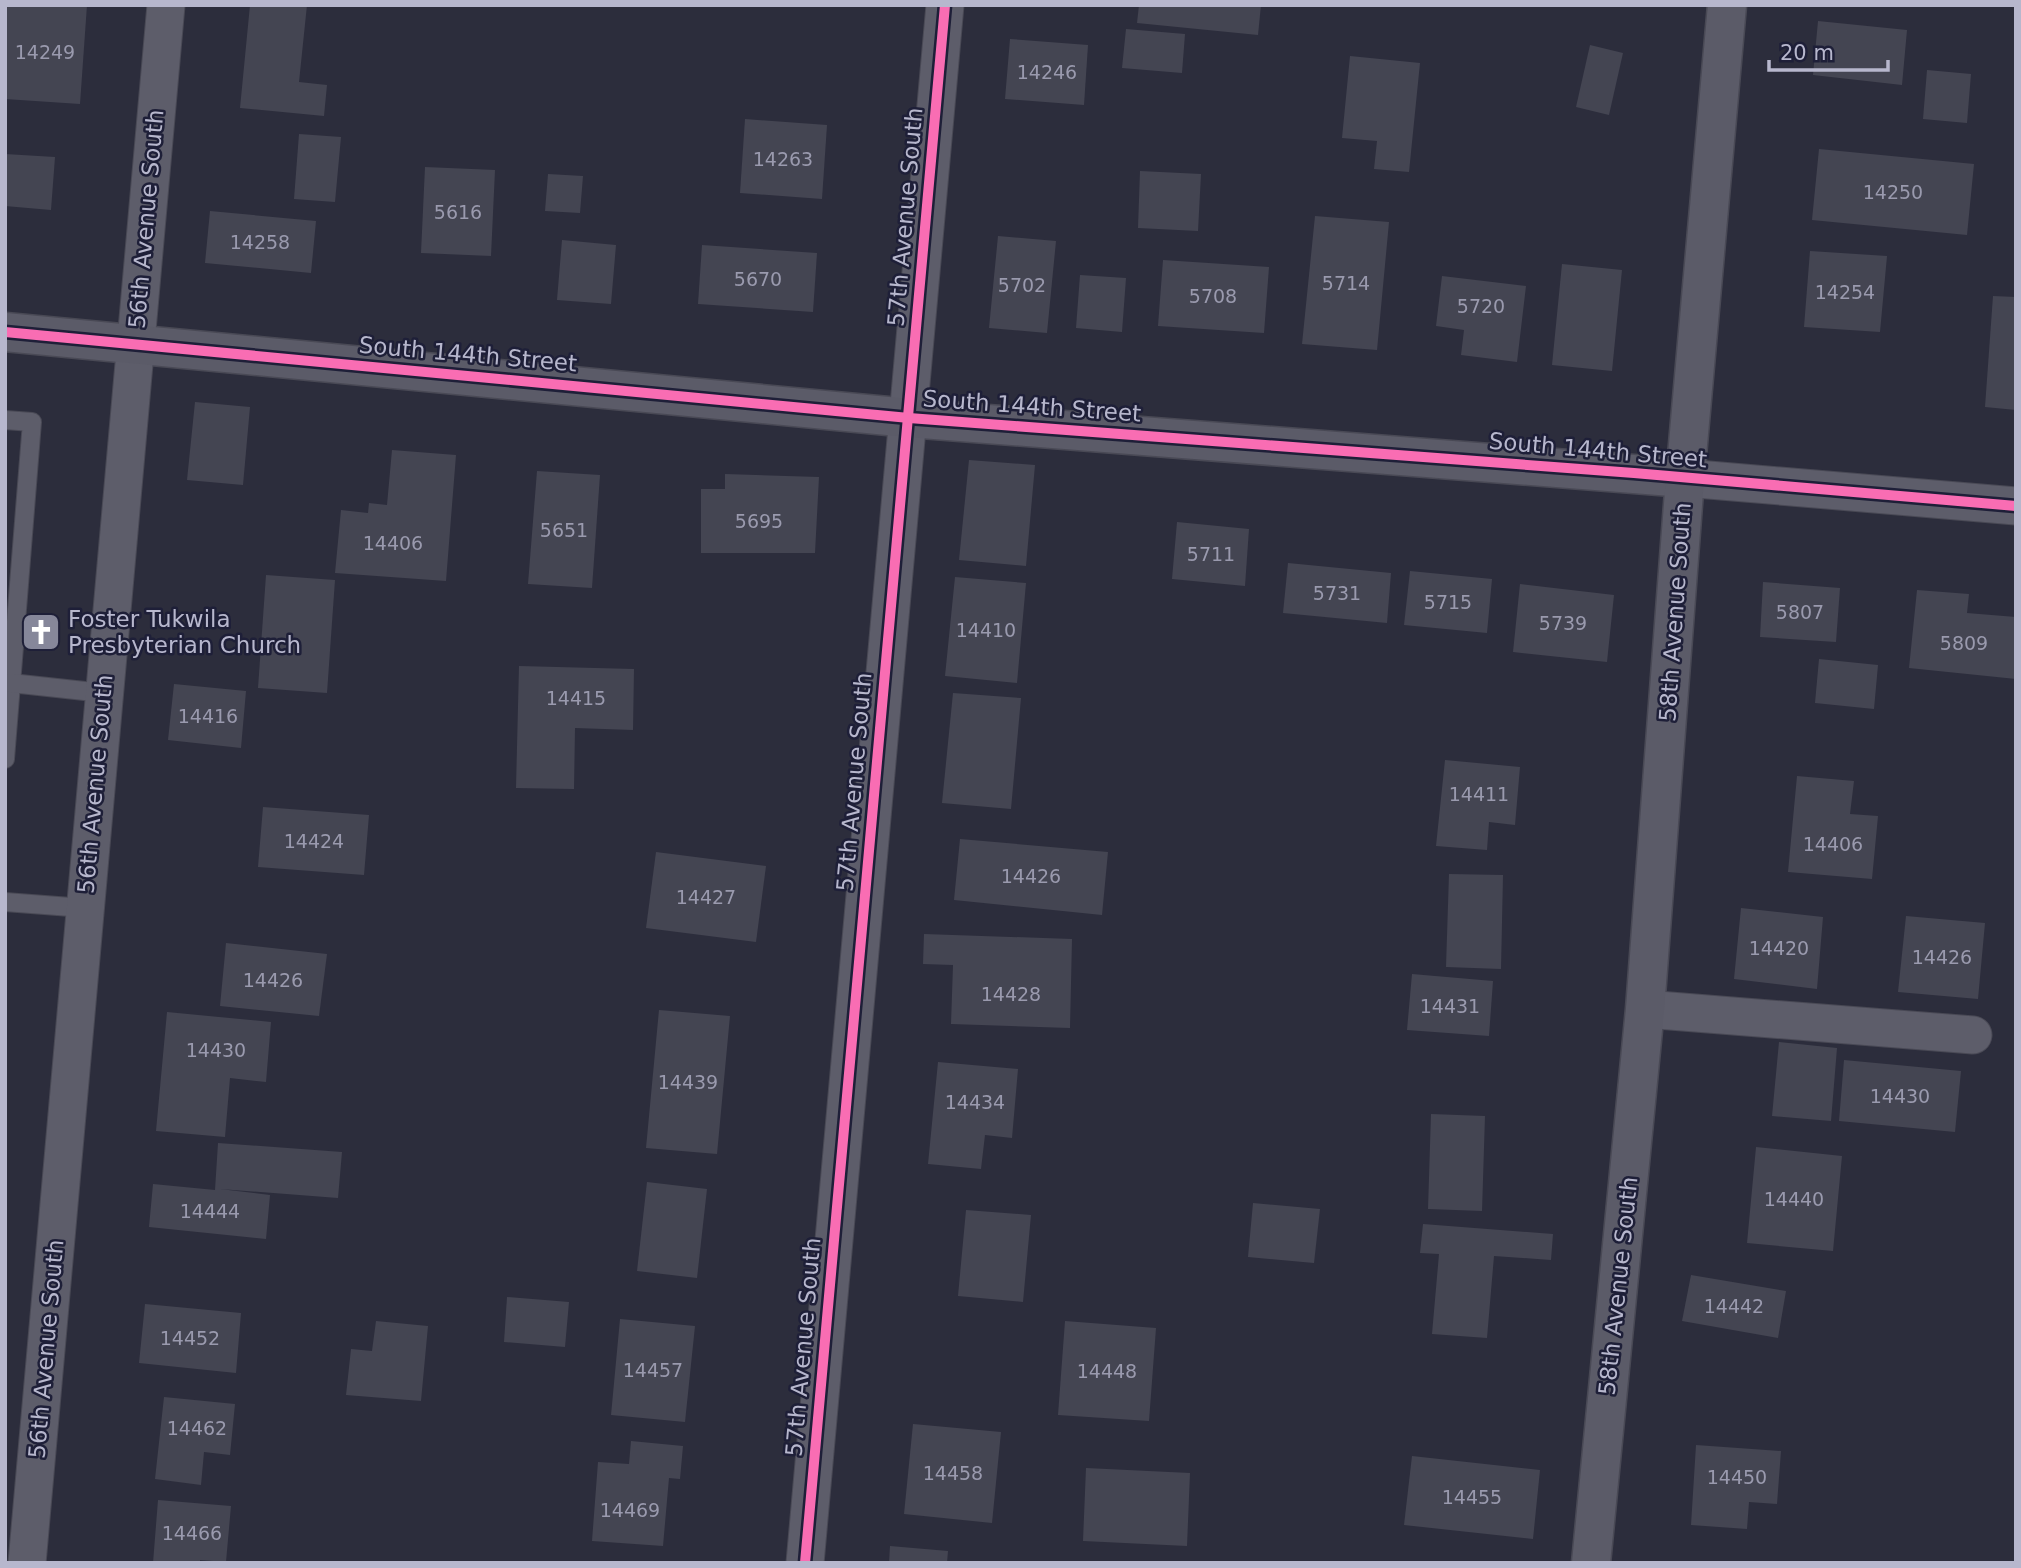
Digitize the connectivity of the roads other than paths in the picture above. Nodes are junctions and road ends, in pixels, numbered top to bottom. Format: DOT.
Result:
graph roads {
  1 [pos="166,5"];
  2 [pos="945,5"];
  3 [pos="1727,5"];
  4 [pos="5,332"];
  5 [pos="134,344"];
  6 [pos="909,418"];
  7 [pos="5,420"];
  8 [pos="1685,478"];
  9 [pos="2016,506"];
  10 [pos="11,683"];
  11 [pos="103,693"];
  12 [pos="5,760"];
  13 [pos="5,902"];
  14 [pos="84,908"];
  15 [pos="1645,1009"];
  16 [pos="1973,1035"];
  17 [pos="27,1563"];
  18 [pos="805,1563"];
  19 [pos="1591,1563"];
  1 -- 5 [label="street, 56th Avenue South"];
  2 -- 6 [label="street, 57th Avenue South"];
  3 -- 8 [label="street, 58th Avenue South"];
  4 -- 5 [label="street, South 144th Street"];
  5 -- 6 [label="street, South 144th Street"];
  5 -- 11 [label="street, 56th Avenue South"];
  6 -- 8 [label="street, South 144th Street"];
  6 -- 18 [label="street, 57th Avenue South"];
  7 -- 10 [label="lane"];
  8 -- 9 [label="street, South 144th Street"];
  8 -- 15 [label="street, 58th Avenue South"];
  10 -- 11 [label="lane"];
  10 -- 12 [label="lane"];
  11 -- 14 [label="street, 56th Avenue South"];
  13 -- 14 [label="lane"];
  14 -- 17 [label="street, 56th Avenue South"];
  15 -- 16 [label="street"];
  15 -- 19 [label="street, 58th Avenue South"];
}
